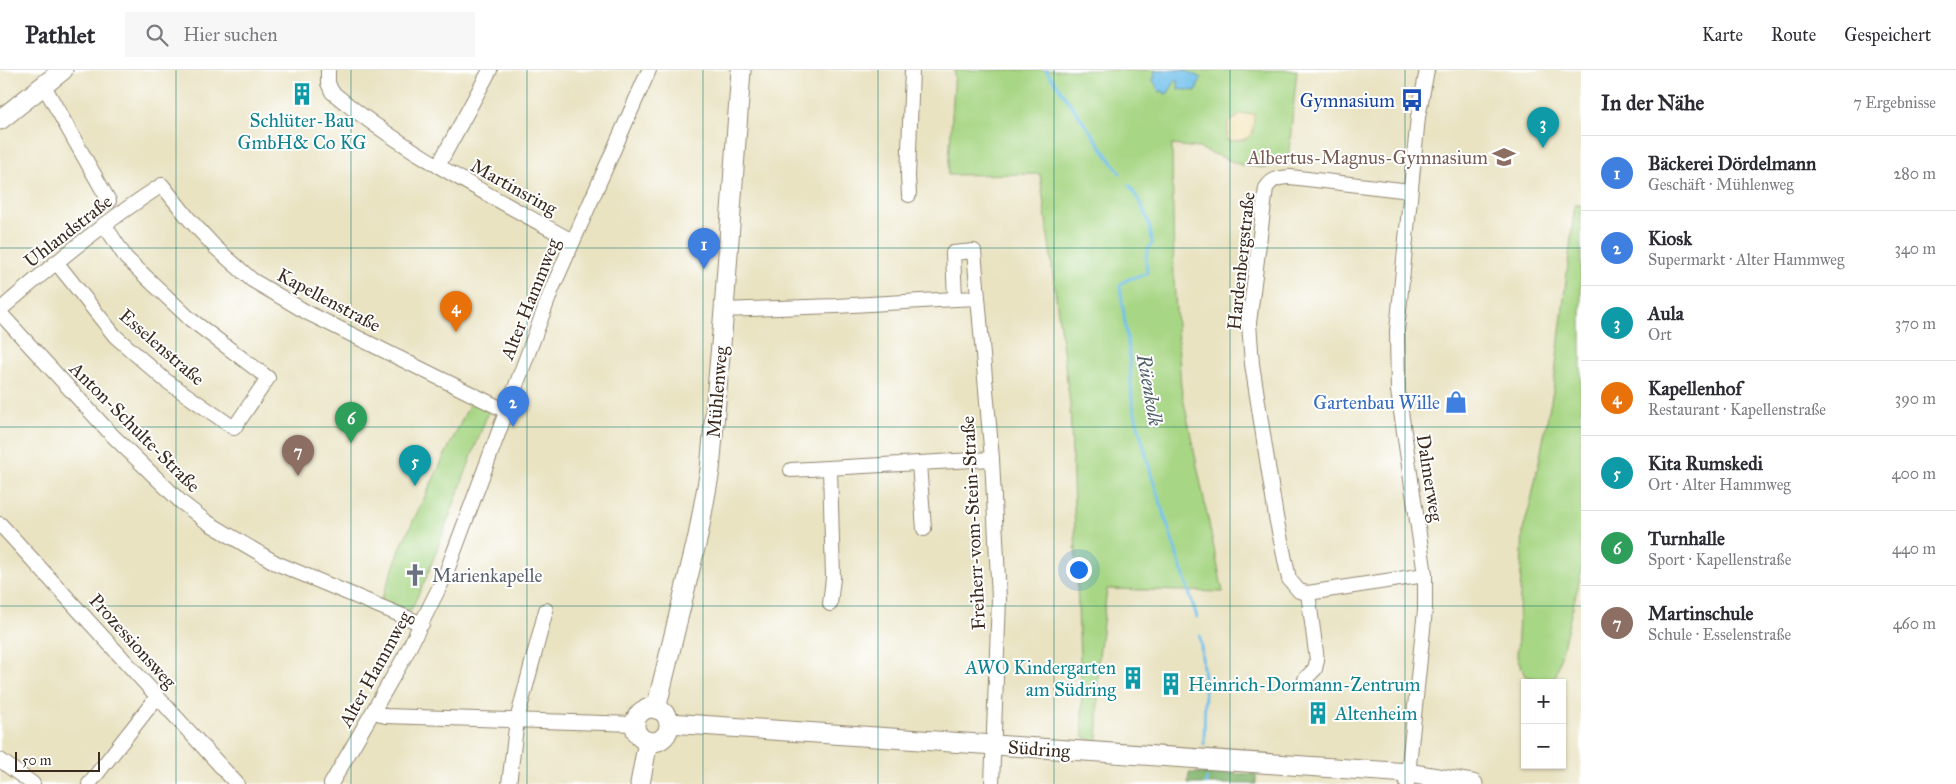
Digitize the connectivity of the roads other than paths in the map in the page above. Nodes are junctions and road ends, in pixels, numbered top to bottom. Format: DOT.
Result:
graph roads {
  1 [pos="63,70"];
  2 [pos="328,70"];
  3 [pos="490,70"];
  4 [pos="649,70"];
  5 [pos="741,70"];
  6 [pos="912,70"];
  7 [pos="1427,70"];
  8 [pos="44,86"];
  9 [pos="0,120"];
  10 [pos="438,166"];
  11 [pos="162,185"];
  12 [pos="1410,191"];
  13 [pos="908,195"];
  14 [pos="109,201"];
  15 [pos="104,224"];
  16 [pos="572,241"];
  17 [pos="56,262"];
  18 [pos="978,298"];
  19 [pos="955,299"];
  20 [pos="724,310"];
  21 [pos="0,311"];
  22 [pos="506,411"];
  23 [pos="992,459"];
  24 [pos="919,464"];
  25 [pos="830,468"];
  26 [pos="791,470"];
  27 [pos="0,524"];
  28 [pos="924,528"];
  29 [pos="1425,575"];
  30 [pos="1304,592"];
  31 [pos="830,604"];
  32 [pos="546,610"];
  33 [pos="422,624"];
  34 [pos="1305,679"];
  35 [pos="157,697"];
  36 [pos="656,708"];
  37 [pos="374,711"];
  38 [pos="517,720"];
  39 [pos="669,723"];
  40 [pos="635,724"];
  41 [pos="648,741"];
  42 [pos="993,746"];
  43 [pos="0,760"];
  44 [pos="1408,778"];
  45 [pos="33,784"];
  46 [pos="89,784"];
  47 [pos="237,784"];
  48 [pos="331,784"];
  49 [pos="509,784"];
  50 [pos="640,784"];
  51 [pos="992,784"];
  52 [pos="1473,784"];
  1 -- 8 [label="main road"];
  2 -- 10 [label="street, Martinsring"];
  3 -- 10 [label="street"];
  4 -- 16 [label="street, Alter Hammweg"];
  5 -- 20 [label="main road, Mühlenweg"];
  6 -- 13 [label="street"];
  7 -- 12 [label="street, Dalmerweg"];
  8 -- 9 [label="main road"];
  8 -- 14 [label="street"];
  10 -- 16 [label="street, Martinsring"];
  11 -- 15 [label="street, Uhlandstraße"];
  11 -- 22 [label="street, Kapellenstraße"];
  12 -- 29 [label="street, Dalmerweg"];
  12 -- 30 [label="street, Hardenbergstraße"];
  15 -- 17 [label="street, Uhlandstraße"];
  15 -- 17 [label="street, Esselenstraße"];
  16 -- 22 [label="street, Alter Hammweg"];
  17 -- 21 [label="street, Uhlandstraße"];
  18 -- 19 [label="street"];
  18 -- 19 [label="street, Freiherr-vom-Stein-Straße"];
  18 -- 23 [label="street, Freiherr-vom-Stein-Straße"];
  19 -- 20 [label="street"];
  20 -- 36 [label="main road, Mühlenweg"];
  21 -- 33 [label="street, Anton-Schulte-Straße"];
  22 -- 33 [label="street, Alter Hammweg"];
  23 -- 24 [label="street"];
  23 -- 42 [label="street, Freiherr-vom-Stein-Straße"];
  24 -- 25 [label="street"];
  24 -- 28 [label="street"];
  25 -- 26 [label="street"];
  25 -- 31 [label="street"];
  27 -- 35 [label="street, Prozessionsweg"];
  29 -- 30 [label="street"];
  29 -- 44 [label="street, Dalmerweg"];
  30 -- 34 [label="street, Hardenbergstraße"];
  32 -- 38 [label="street"];
  33 -- 37 [label="street, Alter Hammweg"];
  35 -- 46 [label="street"];
  35 -- 47 [label="street, Prozessionsweg"];
  36 -- 39 [label="main road"];
  36 -- 40 [label="main road"];
  37 -- 38 [label="street"];
  37 -- 48 [label="street, Alter Hammweg"];
  38 -- 40 [label="street"];
  38 -- 49 [label="street"];
  39 -- 41 [label="main road"];
  39 -- 42 [label="main road, Südring"];
  40 -- 41 [label="main road"];
  41 -- 50 [label="main road"];
  42 -- 44 [label="main road, Südring"];
  42 -- 51 [label="street, Freiherr-vom-Stein-Straße"];
  43 -- 45 [label="street"];
  44 -- 52 [label="main road, Südring"];
}
